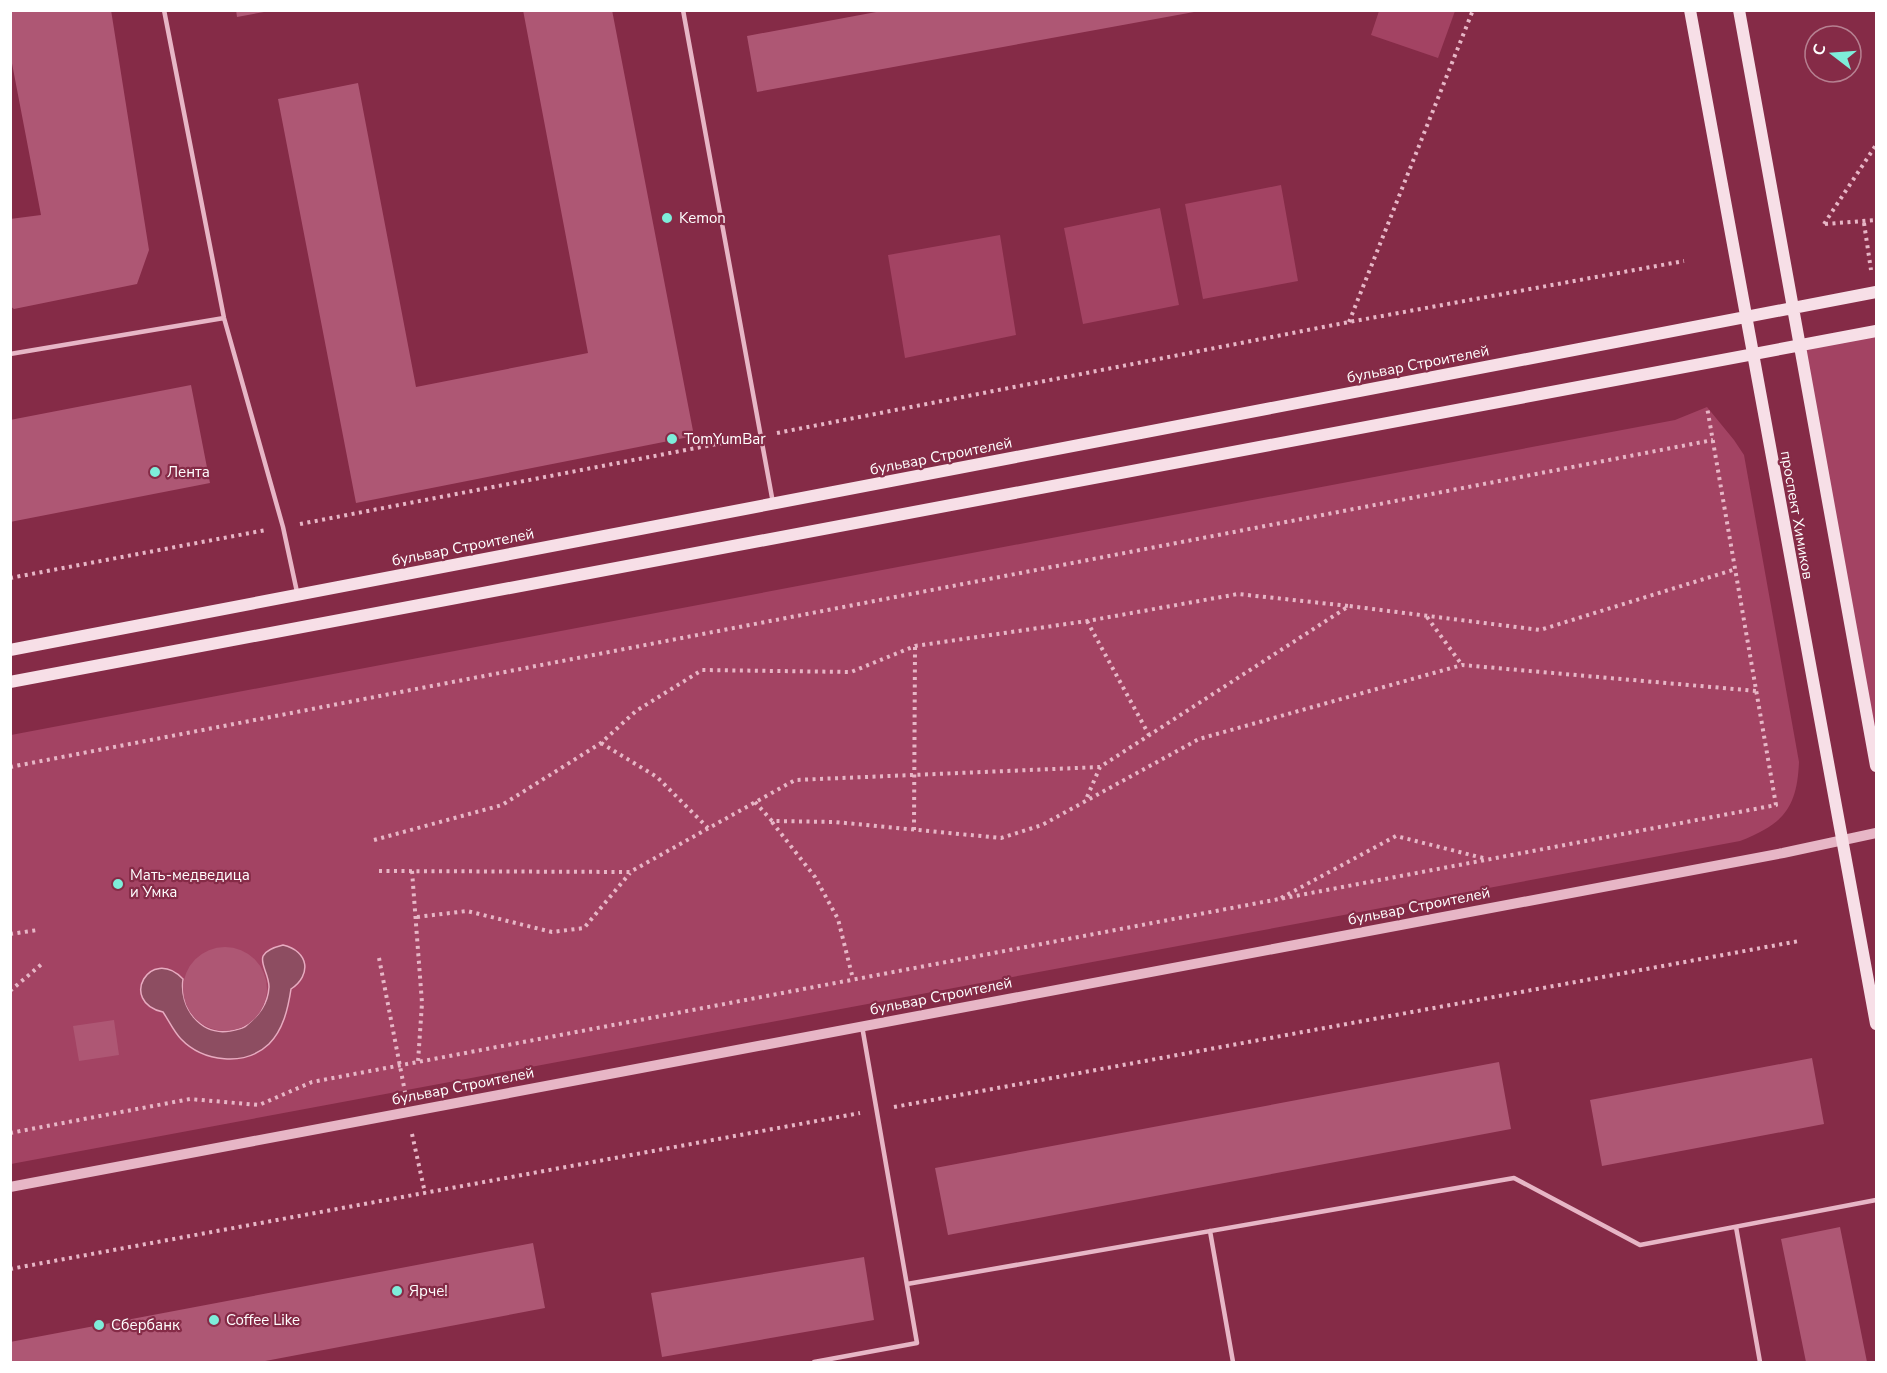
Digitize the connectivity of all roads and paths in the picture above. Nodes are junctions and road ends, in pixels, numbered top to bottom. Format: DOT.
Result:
graph roads {
  1 [pos="164,10"];
  2 [pos="683,10"];
  3 [pos="1473,10"];
  4 [pos="1690,10"];
  5 [pos="1739,10"];
  6 [pos="1876,145"];
  7 [pos="1876,220"];
  8 [pos="1864,223"];
  9 [pos="1684,261"];
  10 [pos="1876,292"];
  11 [pos="1794,307"];
  12 [pos="1747,316"];
  13 [pos="224,318"];
  14 [pos="1349,322"];
  15 [pos="1876,331"];
  16 [pos="1800,346"];
  17 [pos="10,354"];
  18 [pos="1754,356"];
  19 [pos="1707,407"];
  20 [pos="760,436"];
  21 [pos="1713,440"];
  22 [pos="773,503"];
  23 [pos="283,527"];
  24 [pos="1736,569"];
  25 [pos="10,578"];
  26 [pos="297,595"];
  27 [pos="1349,606"];
  28 [pos="1427,616"];
  29 [pos="1087,621"];
  30 [pos="915,646"];
  31 [pos="10,650"];
  32 [pos="1462,665"];
  33 [pos="10,682"];
  34 [pos="1757,691"];
  35 [pos="1149,735"];
  36 [pos="601,743"];
  37 [pos="1876,765"];
  38 [pos="10,767"];
  39 [pos="1100,767"];
  40 [pos="914,775"];
  41 [pos="1087,798"];
  42 [pos="755,802"];
  43 [pos="772,821"];
  44 [pos="708,828"];
  45 [pos="914,830"];
  46 [pos="1876,833"];
  47 [pos="374,840"];
  48 [pos="1841,841"];
  49 [pos="1490,859"];
  50 [pos="379,870"];
  51 [pos="412,871"];
  52 [pos="630,872"];
  53 [pos="1278,899"];
  54 [pos="417,917"];
  55 [pos="38,930"];
  56 [pos="10,934"];
  57 [pos="1799,941"];
  58 [pos="380,958"];
  59 [pos="43,963"];
  60 [pos="853,980"];
  61 [pos="10,991"];
  62 [pos="1876,1024"];
  63 [pos="862,1026"];
  64 [pos="418,1062"];
  65 [pos="400,1065"];
  66 [pos="405,1093"];
  67 [pos="877,1110"];
  68 [pos="10,1133"];
  69 [pos="412,1134"];
  70 [pos="10,1187"];
  71 [pos="425,1193"];
  72 [pos="1876,1200"];
  73 [pos="1736,1227"];
  74 [pos="1210,1231"];
  75 [pos="10,1269"];
  76 [pos="907,1284"];
  77 [pos="814,1362"];
  78 [pos="1233,1362"];
  79 [pos="1760,1362"];
  1 -- 13 [label="lane"];
  2 -- 20 [label="lane"];
  3 -- 14 [label="path"];
  4 -- 12 [label="main road, проспект Химиков"];
  5 -- 11 [label="main road"];
  6 -- 8 [label="path"];
  7 -- 8 [label="path"];
  8 -- 10 [label="path"];
  9 -- 14 [label="path"];
  10 -- 11 [label="main road, бульвар Строителей"];
  11 -- 12 [label="main road, бульвар Строителей"];
  11 -- 16 [label="main road"];
  12 -- 18 [label="main road, проспект Химиков"];
  12 -- 22 [label="main road, бульвар Строителей"];
  13 -- 17 [label="lane"];
  13 -- 23 [label="lane"];
  14 -- 20 [label="path"];
  15 -- 16 [label="main road"];
  16 -- 18 [label="main road"];
  16 -- 37 [label="main road"];
  18 -- 33 [label="main road"];
  18 -- 48 [label="main road, проспект Химиков"];
  19 -- 21 [label="path"];
  20 -- 22 [label="lane"];
  20 -- 23 [label="path"];
  21 -- 24 [label="path"];
  21 -- 38 [label="path"];
  22 -- 26 [label="main road, бульвар Строителей"];
  23 -- 25 [label="path"];
  23 -- 26 [label="lane"];
  24 -- 28 [label="path"];
  24 -- 34 [label="path"];
  26 -- 31 [label="main road, бульвар Строителей"];
  27 -- 28 [label="path"];
  27 -- 29 [label="path"];
  27 -- 35 [label="path"];
  28 -- 32 [label="path"];
  29 -- 30 [label="path"];
  29 -- 35 [label="path"];
  30 -- 36 [label="path"];
  30 -- 40 [label="path"];
  32 -- 34 [label="path"];
  32 -- 41 [label="path"];
  34 -- 49 [label="path"];
  35 -- 39 [label="path"];
  36 -- 44 [label="path"];
  36 -- 47 [label="path"];
  39 -- 40 [label="path"];
  39 -- 41 [label="path"];
  40 -- 42 [label="path"];
  40 -- 45 [label="path"];
  41 -- 45 [label="path"];
  42 -- 43 [label="path"];
  42 -- 44 [label="path"];
  43 -- 45 [label="path"];
  43 -- 60 [label="path"];
  44 -- 52 [label="path"];
  46 -- 48 [label="street, бульвар Строителей"];
  48 -- 62 [label="main road, проспект Химиков"];
  48 -- 63 [label="street, бульвар Строителей"];
  49 -- 53 [label="path"];
  49 -- 53 [label="path"];
  50 -- 51 [label="path"];
  51 -- 52 [label="path"];
  51 -- 54 [label="path"];
  52 -- 54 [label="path"];
  53 -- 60 [label="path"];
  54 -- 64 [label="path"];
  55 -- 56 [label="path"];
  57 -- 67 [label="path"];
  58 -- 65 [label="path"];
  59 -- 61 [label="path"];
  60 -- 64 [label="path"];
  63 -- 67 [label="lane"];
  63 -- 70 [label="street, бульвар Строителей"];
  64 -- 65 [label="path"];
  65 -- 66 [label="path"];
  65 -- 68 [label="path"];
  67 -- 71 [label="path"];
  67 -- 76 [label="lane"];
  69 -- 71 [label="path"];
  71 -- 75 [label="path"];
  72 -- 73 [label="lane"];
  73 -- 74 [label="lane"];
  73 -- 79 [label="lane"];
  74 -- 76 [label="lane"];
  74 -- 78 [label="lane"];
  76 -- 77 [label="lane"];
}
